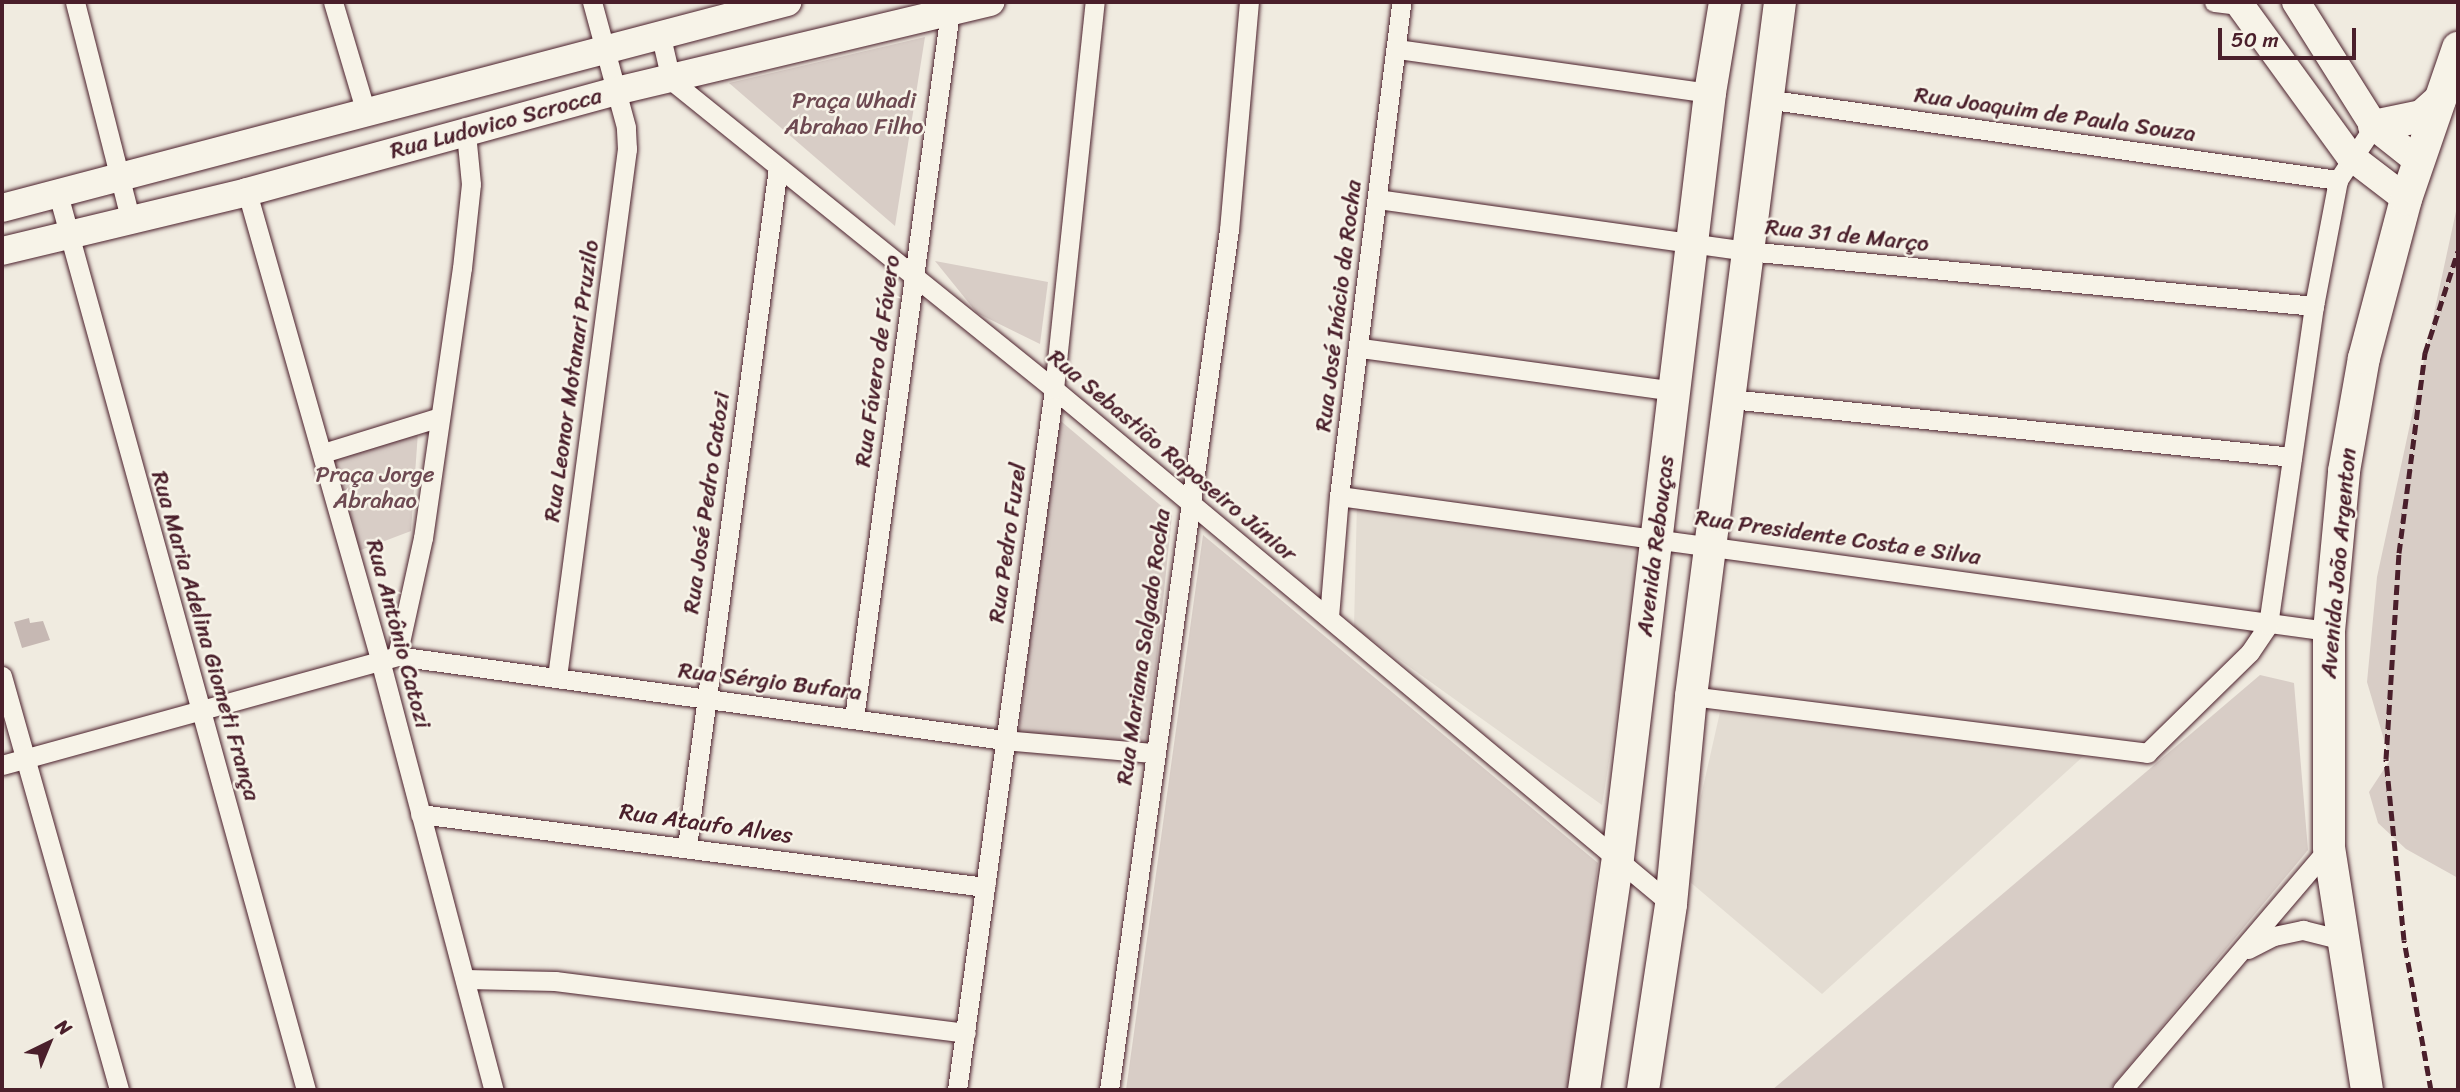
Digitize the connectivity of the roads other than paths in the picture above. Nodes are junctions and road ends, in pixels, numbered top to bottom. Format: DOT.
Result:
graph roads {
  1 [pos="75,2"];
  2 [pos="333,2"];
  3 [pos="592,2"];
  4 [pos="787,2"];
  5 [pos="990,2"];
  6 [pos="1095,2"];
  7 [pos="1249,2"];
  8 [pos="1401,2"];
  9 [pos="1725,2"];
  10 [pos="1780,2"];
  11 [pos="2296,2"];
  12 [pos="2231,3"];
  13 [pos="950,12"];
  14 [pos="661,37"];
  15 [pos="2458,48"];
  16 [pos="1397,49"];
  17 [pos="606,52"];
  18 [pos="671,80"];
  19 [pos="616,91"];
  20 [pos="1710,93"];
  21 [pos="1765,99"];
  22 [pos="2440,100"];
  23 [pos="366,113"];
  24 [pos="2374,126"];
  25 [pos="466,133"];
  26 [pos="2418,161"];
  27 [pos="778,168"];
  28 [pos="2344,168"];
  29 [pos="120,176"];
  30 [pos="247,192"];
  31 [pos="58,194"];
  32 [pos="1377,199"];
  33 [pos="2406,199"];
  34 [pos="2,208"];
  35 [pos="130,218"];
  36 [pos="66,235"];
  37 [pos="1691,243"];
  38 [pos="2,251"];
  39 [pos="1747,251"];
  40 [pos="914,277"];
  41 [pos="2314,306"];
  42 [pos="1361,348"];
  43 [pos="1054,389"];
  44 [pos="1674,391"];
  45 [pos="1730,398"];
  46 [pos="440,417"];
  47 [pos="323,453"];
  48 [pos="2292,457"];
  49 [pos="1339,496"];
  50 [pos="1189,505"];
  51 [pos="1658,538"];
  52 [pos="1714,544"];
  53 [pos="1329,617"];
  54 [pos="2268,625"];
  55 [pos="2329,631"];
  56 [pos="389,658"];
  57 [pos="2,676"];
  58 [pos="557,677"];
  59 [pos="1691,696"];
  60 [pos="704,700"];
  61 [pos="201,712"];
  62 [pos="854,718"];
  63 [pos="1004,740"];
  64 [pos="1154,753"];
  65 [pos="25,758"];
  66 [pos="2,765"];
  67 [pos="421,814"];
  68 [pos="687,846"];
  69 [pos="2329,848"];
  70 [pos="1618,858"];
  71 [pos="985,887"];
  72 [pos="1671,904"];
  73 [pos="2340,939"];
  74 [pos="2238,954"];
  75 [pos="466,979"];
  76 [pos="966,1033"];
  77 [pos="119,1090"];
  78 [pos="306,1090"];
  79 [pos="494,1090"];
  80 [pos="957,1090"];
  81 [pos="1109,1090"];
  82 [pos="1584,1090"];
  83 [pos="1643,1090"];
  84 [pos="2122,1090"];
  85 [pos="2367,1090"];
  1 -- 29 [label="street"];
  2 -- 23 [label="street"];
  3 -- 17 [label="street, Rua Leonor Motanari Pruzilo"];
  4 -- 14 [label="street, Rua Ludovico Scrocca"];
  5 -- 13 [label="street, Rua Ludovico Scrocca"];
  6 -- 43 [label="street, Rua Pedro Fuzel"];
  7 -- 50 [label="street, Rua Mariana Salgado Rocha"];
  8 -- 16 [label="street, Rua José Inácio da Rocha"];
  9 -- 20 [label="main road, Avenida Rebouças"];
  10 -- 21 [label="main road"];
  11 -- 24 [label="street"];
  12 -- 28 [label="street"];
  13 -- 18 [label="street, Rua Ludovico Scrocca"];
  13 -- 40 [label="street, Rua Fávero de Fávero"];
  14 -- 17 [label="street, Rua Ludovico Scrocca"];
  14 -- 18 [label="street"];
  15 -- 22 [label="main road, Avenida João Argenton"];
  16 -- 20 [label="street"];
  16 -- 32 [label="street, Rua José Inácio da Rocha"];
  17 -- 19 [label="street, Rua Leonor Motanari Pruzilo"];
  17 -- 23 [label="street, Rua Ludovico Scrocca"];
  18 -- 19 [label="street, Rua Ludovico Scrocca"];
  18 -- 27 [label="street, Rua Sebastião Raposeiro Júnior"];
  19 -- 25 [label="street, Rua Ludovico Scrocca"];
  19 -- 58 [label="street, Rua Leonor Motanari Pruzilo"];
  20 -- 37 [label="main road, Avenida Rebouças"];
  21 -- 28 [label="street, Rua Joaquim de Paula Souza"];
  21 -- 39 [label="main road"];
  22 -- 24 [label="main road"];
  22 -- 26 [label="main road, Avenida João Argenton"];
  23 -- 29 [label="street, Rua Ludovico Scrocca"];
  24 -- 26 [label="street"];
  24 -- 28 [label="street"];
  25 -- 30 [label="street, Rua Ludovico Scrocca"];
  25 -- 46 [label="street"];
  26 -- 33 [label="main road, Avenida João Argenton"];
  27 -- 40 [label="street, Rua Sebastião Raposeiro Júnior"];
  27 -- 60 [label="street, Rua José Pedro Catozi"];
  28 -- 33 [label="street"];
  28 -- 41 [label="street"];
  29 -- 31 [label="street, Rua Ludovico Scrocca"];
  29 -- 35 [label="street"];
  30 -- 35 [label="street, Rua Ludovico Scrocca"];
  30 -- 47 [label="street, Rua Antônio Catozi"];
  31 -- 34 [label="street, Rua Ludovico Scrocca"];
  31 -- 36 [label="street, Rua Maria Adelina Giometi França"];
  32 -- 37 [label="street, Rua 31 de Março"];
  32 -- 42 [label="street, Rua José Inácio da Rocha"];
  33 -- 55 [label="main road, Avenida João Argenton"];
  35 -- 36 [label="street, Rua Ludovico Scrocca"];
  36 -- 38 [label="street, Rua Ludovico Scrocca"];
  36 -- 61 [label="street, Rua Maria Adelina Giometi França"];
  37 -- 39 [label="street, Rua 31 de Março"];
  37 -- 44 [label="main road, Avenida Rebouças"];
  39 -- 41 [label="street, Rua 31 de Março"];
  39 -- 45 [label="main road"];
  40 -- 43 [label="street, Rua Sebastião Raposeiro Júnior"];
  40 -- 62 [label="street, Rua Fávero de Fávero"];
  41 -- 48 [label="street"];
  42 -- 44 [label="street"];
  42 -- 49 [label="street, Rua José Inácio da Rocha"];
  43 -- 50 [label="street, Rua Sebastião Raposeiro Júnior"];
  43 -- 63 [label="street, Rua Pedro Fuzel"];
  44 -- 51 [label="main road, Avenida Rebouças"];
  45 -- 48 [label="street"];
  45 -- 52 [label="main road"];
  46 -- 47 [label="street"];
  46 -- 56 [label="street"];
  47 -- 56 [label="street, Rua Antônio Catozi"];
  48 -- 54 [label="street"];
  49 -- 51 [label="street, Rua Presidente Costa e Silva"];
  49 -- 53 [label="street, Rua José Inácio da Rocha"];
  50 -- 53 [label="street, Rua Sebastião Raposeiro Júnior"];
  50 -- 64 [label="street, Rua Mariana Salgado Rocha"];
  51 -- 52 [label="street, Rua Presidente Costa e Silva"];
  51 -- 70 [label="main road, Avenida Rebouças"];
  52 -- 54 [label="street, Rua Presidente Costa e Silva"];
  52 -- 59 [label="main road"];
  53 -- 70 [label="street, Rua Sebastião Raposeiro Júnior"];
  54 -- 55 [label="street, Rua Presidente Costa e Silva"];
  54 -- 59 [label="street"];
  55 -- 69 [label="main road, Avenida João Argenton"];
  56 -- 58 [label="street, Rua Sérgio Bufara"];
  56 -- 61 [label="street"];
  56 -- 67 [label="street, Rua Antônio Catozi"];
  57 -- 65 [label="street"];
  58 -- 60 [label="street, Rua Sérgio Bufara"];
  59 -- 72 [label="main road"];
  60 -- 62 [label="street, Rua Sérgio Bufara"];
  60 -- 68 [label="street, Rua José Pedro Catozi"];
  61 -- 65 [label="street"];
  61 -- 78 [label="street, Rua Maria Adelina Giometi França"];
  62 -- 63 [label="street, Rua Sérgio Bufara"];
  63 -- 64 [label="street, Rua Sérgio Bufara"];
  63 -- 71 [label="street, Rua Pedro Fuzel"];
  64 -- 81 [label="street, Rua Mariana Salgado Rocha"];
  65 -- 66 [label="street"];
  65 -- 77 [label="street"];
  67 -- 68 [label="street, Rua Ataufo Alves"];
  67 -- 75 [label="street, Rua Antônio Catozi"];
  68 -- 71 [label="street, Rua Ataufo Alves"];
  69 -- 73 [label="main road, Avenida João Argenton"];
  69 -- 74 [label="street"];
  70 -- 72 [label="street, Rua Sebastião Raposeiro Júnior"];
  70 -- 82 [label="main road, Avenida Rebouças"];
  71 -- 76 [label="street, Rua Pedro Fuzel"];
  72 -- 83 [label="main road"];
  73 -- 74 [label="street"];
  73 -- 85 [label="main road, Avenida João Argenton"];
  74 -- 84 [label="street"];
  75 -- 76 [label="street"];
  75 -- 79 [label="street, Rua Antônio Catozi"];
  76 -- 80 [label="street, Rua Pedro Fuzel"];
}
